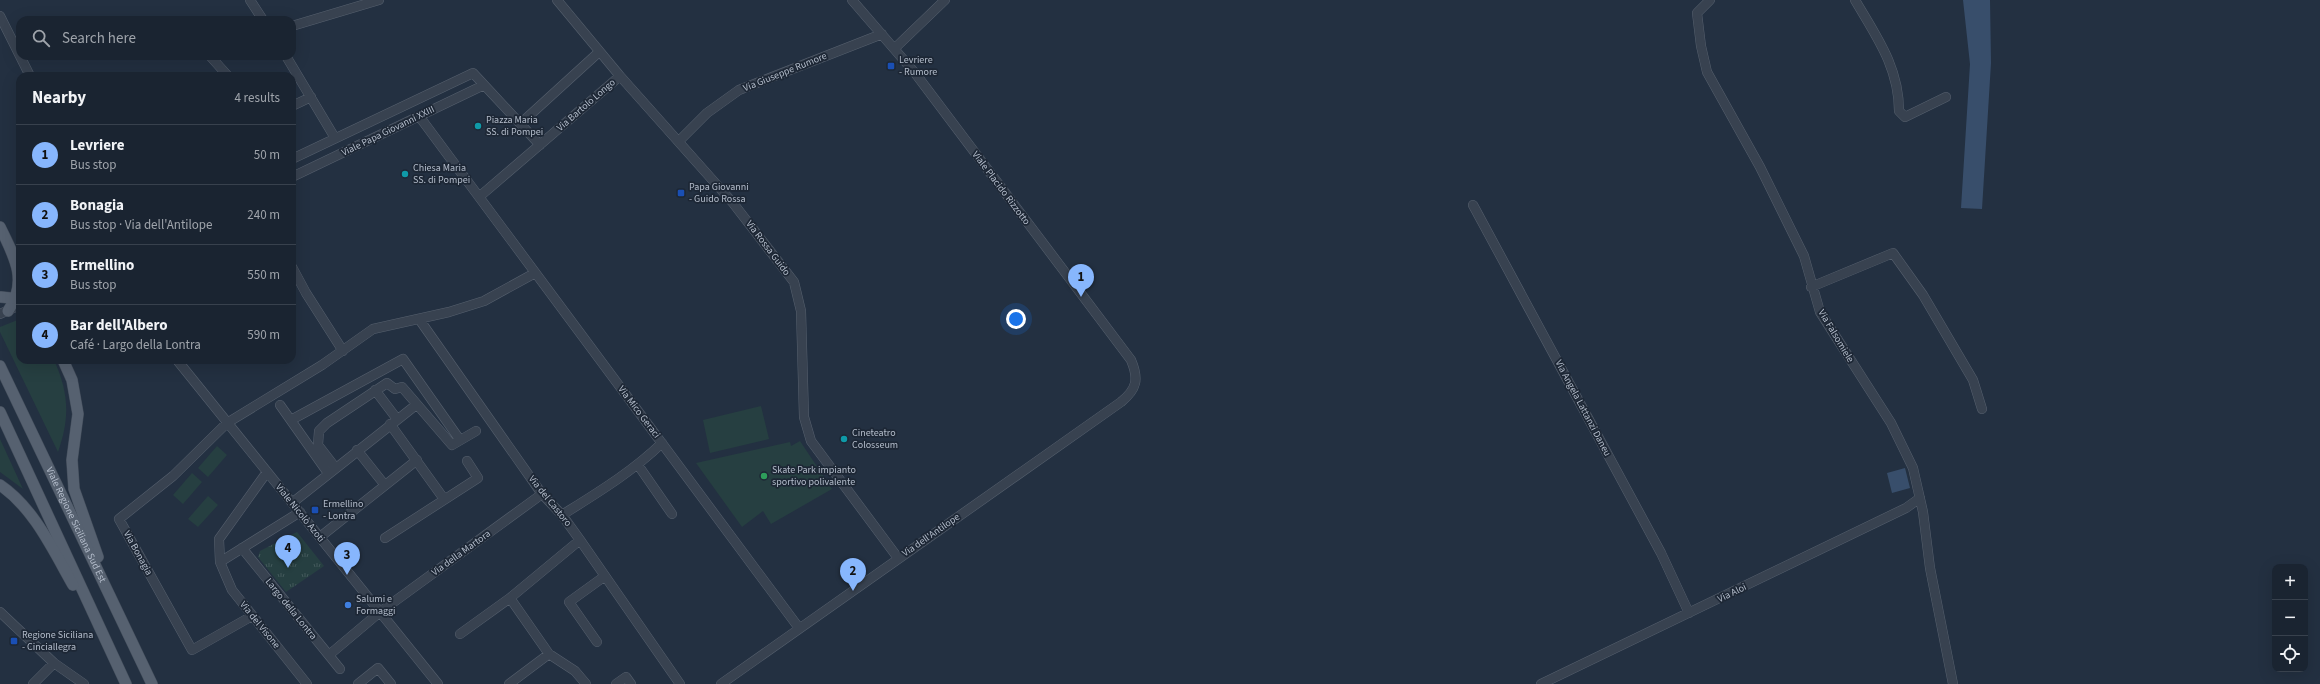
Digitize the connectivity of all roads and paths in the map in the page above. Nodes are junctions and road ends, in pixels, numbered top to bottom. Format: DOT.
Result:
graph roads {
  1 [pos="250,0"];
  2 [pos="379,0"];
  3 [pos="557,0"];
  4 [pos="852,0"];
  5 [pos="945,0"];
  6 [pos="1710,0"];
  7 [pos="1854,0"];
  8 [pos="0,16"];
  9 [pos="260,16"];
  10 [pos="296,25"];
  11 [pos="882,34"];
  12 [pos="16,48"];
  13 [pos="895,48"];
  14 [pos="599,52"];
  15 [pos="22,60"];
  16 [pos="214,60"];
  17 [pos="288,60"];
  18 [pos="28,72"];
  19 [pos="224,72"];
  20 [pos="296,72"];
  21 [pos="296,72"];
  22 [pos="620,76"];
  23 [pos="484,85"];
  24 [pos="311,97"];
  25 [pos="1946,97"];
  26 [pos="296,104"];
  27 [pos="419,116"];
  28 [pos="520,124"];
  29 [pos="335,138"];
  30 [pos="679,141"];
  31 [pos="540,145"];
  32 [pos="296,157"];
  33 [pos="296,175"];
  34 [pos="479,197"];
  35 [pos="1473,205"];
  36 [pos="0,227"];
  37 [pos="16,258"];
  38 [pos="535,272"];
  39 [pos="296,274"];
  40 [pos="1811,287"];
  41 [pos="16,296"];
  42 [pos="0,297"];
  43 [pos="16,299"];
  44 [pos="4,313"];
  45 [pos="419,319"];
  46 [pos="343,351"];
  47 [pos="65,364"];
  48 [pos="180,364"];
  49 [pos="0,366"];
  50 [pos="380,372"];
  51 [pos="416,378"];
  52 [pos="387,383"];
  53 [pos="1135,383"];
  54 [pos="402,387"];
  55 [pos="375,390"];
  56 [pos="280,405"];
  57 [pos="416,405"];
  58 [pos="1982,409"];
  59 [pos="0,412"];
  60 [pos="291,420"];
  61 [pos="394,421"];
  62 [pos="227,423"];
  63 [pos="476,431"];
  64 [pos="460,440"];
  65 [pos="662,443"];
  66 [pos="357,450"];
  67 [pos="417,460"];
  68 [pos="467,460"];
  69 [pos="638,465"];
  70 [pos="332,470"];
  71 [pos="267,472"];
  72 [pos="384,484"];
  73 [pos="0,485"];
  74 [pos="542,494"];
  75 [pos="1920,498"];
  76 [pos="444,499"];
  77 [pos="292,503"];
  78 [pos="300,512"];
  79 [pos="672,514"];
  80 [pos="562,515"];
  81 [pos="320,537"];
  82 [pos="385,538"];
  83 [pos="580,540"];
  84 [pos="242,548"];
  85 [pos="898,558"];
  86 [pos="220,562"];
  87 [pos="605,576"];
  88 [pos="510,598"];
  89 [pos="0,612"];
  90 [pos="118,612"];
  91 [pos="380,612"];
  92 [pos="1689,613"];
  93 [pos="252,616"];
  94 [pos="799,628"];
  95 [pos="460,634"];
  96 [pos="106,641"];
  97 [pos="597,642"];
  98 [pos="549,654"];
  99 [pos="329,655"];
  100 [pos="54,663"];
  101 [pos="340,669"];
  102 [pos="33,684"];
  103 [pos="84,684"];
  104 [pos="126,684"];
  105 [pos="152,684"];
  106 [pos="307,684"];
  107 [pos="358,684"];
  108 [pos="391,684"];
  109 [pos="438,684"];
  110 [pos="509,684"];
  111 [pos="586,684"];
  112 [pos="616,684"];
  113 [pos="631,684"];
  114 [pos="680,684"];
  115 [pos="721,684"];
  116 [pos="1541,684"];
  117 [pos="1953,684"];
  1 -- 9 [label="street"];
  2 -- 10 [label="street"];
  3 -- 14 [label="street, Via Rossa Guido"];
  4 -- 11 [label="street, Viale Placido Rizzotto"];
  5 -- 13 [label="street"];
  6 -- 40 [label="street, Via Falsomiele"];
  7 -- 25 [label="street"];
  8 -- 12 [label="street"];
  11 -- 13 [label="street, Viale Placido Rizzotto"];
  11 -- 30 [label="street, Via Giuseppe Rumore"];
  13 -- 53 [label="street, Viale Placido Rizzotto"];
  14 -- 22 [label="street, Via Rossa Guido"];
  14 -- 28 [label="street"];
  15 -- 18 [label="street"];
  16 -- 19 [label="street"];
  17 -- 21 [label="street"];
  20 -- 24 [label="street"];
  22 -- 30 [label="street, Via Rossa Guido"];
  22 -- 31 [label="street, Via Bartolo Longo"];
  23 -- 27 [label="street, Viale Papa Giovanni XXIII"];
  23 -- 28 [label="street"];
  23 -- 29 [label="street, Viale Papa Giovanni XXIII"];
  24 -- 26 [label="street"];
  24 -- 29 [label="street"];
  27 -- 33 [label="street, Viale Papa Giovanni XXIII"];
  27 -- 34 [label="street, Via Mico Geraci"];
  28 -- 31 [label="street"];
  29 -- 32 [label="street, Viale Papa Giovanni XXIII"];
  30 -- 85 [label="street, Via Rossa Guido"];
  31 -- 34 [label="street, Via Bartolo Longo"];
  34 -- 38 [label="street, Via Mico Geraci"];
  35 -- 92 [label="street, Via Angela Lattanzi Daneu"];
  36 -- 37 [label="main road"];
  38 -- 45 [label="street"];
  38 -- 65 [label="street, Via Mico Geraci"];
  39 -- 46 [label="street"];
  40 -- 58 [label="street"];
  40 -- 75 [label="street, Via Falsomiele"];
  41 -- 42 [label="main road"];
  43 -- 44 [label="main road"];
  45 -- 46 [label="street"];
  45 -- 74 [label="street, Via del Castoro"];
  46 -- 62 [label="street"];
  47 -- 90 [label="main road"];
  48 -- 62 [label="street, Viale Nicolò Azoti"];
  49 -- 90 [label="main road, Viale Regione Siciliana Sud Est"];
  50 -- 51 [label="street"];
  50 -- 52 [label="street"];
  50 -- 60 [label="street"];
  51 -- 54 [label="street"];
  51 -- 64 [label="street"];
  52 -- 54 [label="street"];
  52 -- 55 [label="street"];
  53 -- 85 [label="street, Via dell'Antilope"];
  54 -- 57 [label="street"];
  55 -- 61 [label="street"];
  55 -- 70 [label="street"];
  56 -- 60 [label="street"];
  57 -- 61 [label="street"];
  57 -- 64 [label="street"];
  59 -- 96 [label="main road, Viale Regione Siciliana Sud Est"];
  60 -- 70 [label="street"];
  61 -- 66 [label="street"];
  61 -- 67 [label="street"];
  62 -- 71 [label="street, Viale Nicolò Azoti"];
  62 -- 93 [label="street, Via Bonagia"];
  63 -- 64 [label="street"];
  65 -- 69 [label="street"];
  65 -- 94 [label="street, Via Mico Geraci"];
  66 -- 70 [label="street"];
  66 -- 72 [label="street"];
  67 -- 72 [label="street"];
  67 -- 76 [label="street"];
  68 -- 76 [label="street"];
  69 -- 79 [label="street"];
  69 -- 80 [label="street"];
  70 -- 77 [label="street"];
  71 -- 77 [label="street, Viale Nicolò Azoti"];
  71 -- 86 [label="street, Via del Visone"];
  72 -- 81 [label="street"];
  73 -- 96 [label="main road"];
  74 -- 80 [label="street, Via del Castoro"];
  74 -- 91 [label="street, Via della Martora"];
  75 -- 92 [label="street, Via Aloi"];
  75 -- 117 [label="street, Via Falsomiele"];
  76 -- 82 [label="street"];
  77 -- 78 [label="street, Viale Nicolò Azoti"];
  78 -- 81 [label="street, Viale Nicolò Azoti"];
  78 -- 84 [label="street"];
  80 -- 83 [label="street, Via del Castoro"];
  81 -- 91 [label="street, Viale Nicolò Azoti"];
  83 -- 87 [label="street, Via del Castoro"];
  83 -- 88 [label="street"];
  84 -- 86 [label="street"];
  84 -- 99 [label="street, Largo della Lontra"];
  85 -- 94 [label="street, Via dell'Antilope"];
  86 -- 93 [label="street, Via del Visone"];
  87 -- 97 [label="street"];
  87 -- 114 [label="street, Via del Castoro"];
  88 -- 95 [label="street"];
  88 -- 98 [label="street"];
  89 -- 100 [label="street"];
  90 -- 105 [label="main road, Viale Regione Siciliana Sud Est"];
  91 -- 99 [label="street, Via della Martora"];
  91 -- 109 [label="street, Viale Nicolò Azoti"];
  92 -- 116 [label="street, Via Aloi"];
  93 -- 106 [label="street, Via del Visone"];
  94 -- 115 [label="street, Via dell'Antilope"];
  96 -- 104 [label="main road, Viale Regione Siciliana Sud Est"];
  98 -- 110 [label="street"];
  98 -- 111 [label="street"];
  99 -- 101 [label="street, Largo della Lontra"];
  100 -- 102 [label="street"];
  100 -- 103 [label="street"];
  107 -- 108 [label="street"];
  112 -- 113 [label="street"];
}
